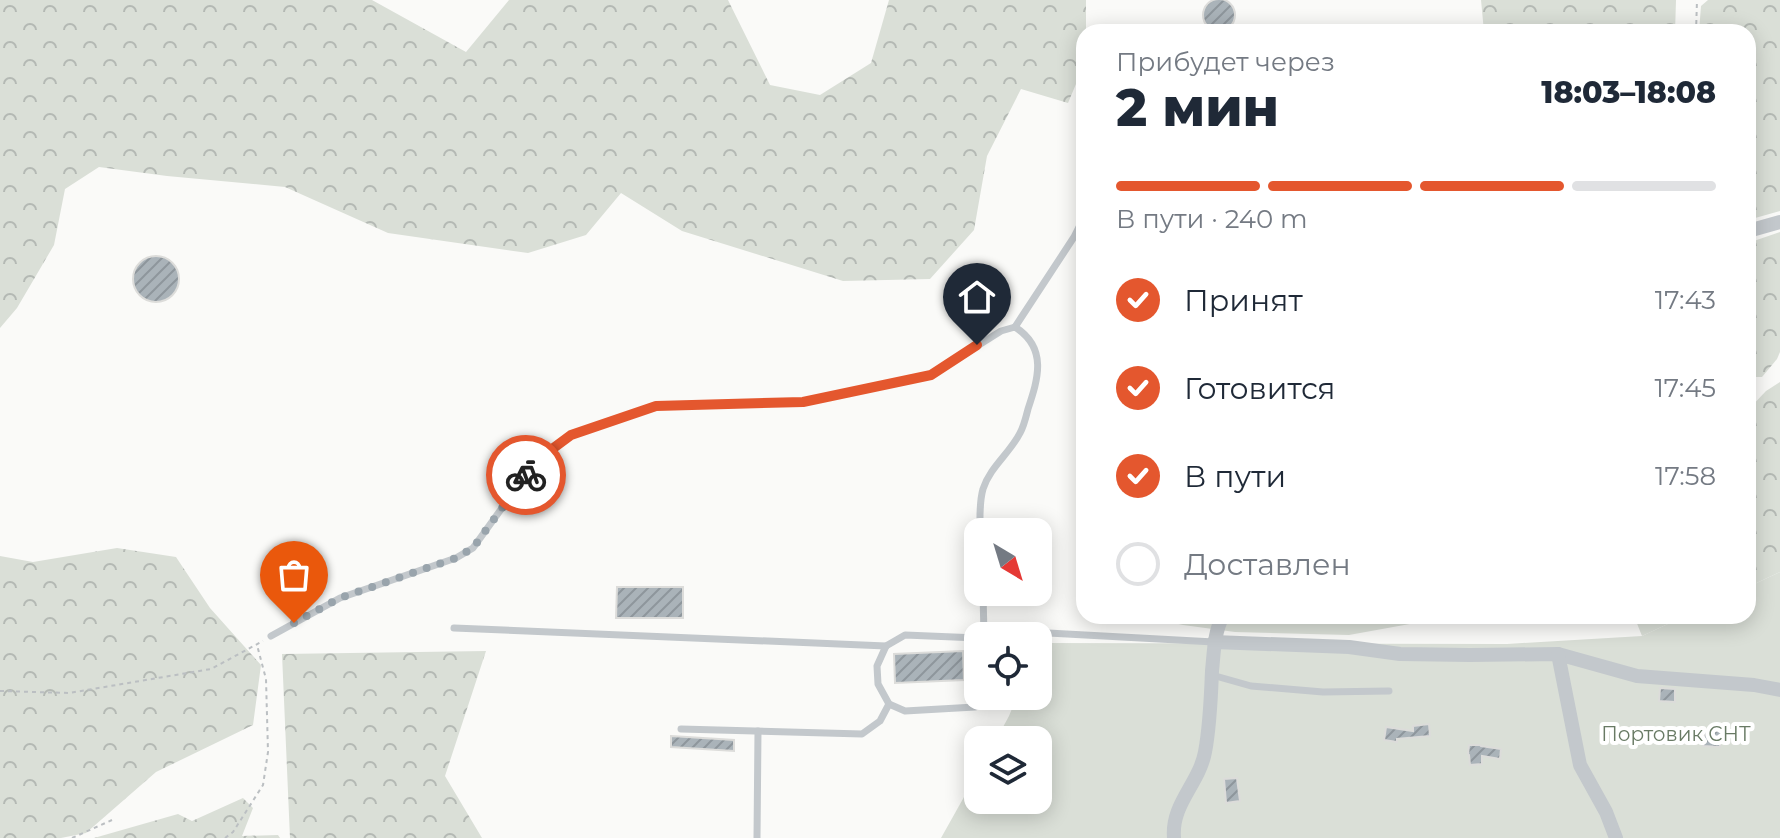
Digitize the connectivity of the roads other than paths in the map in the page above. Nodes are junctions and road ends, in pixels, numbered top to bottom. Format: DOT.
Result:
graph roads {
  1 [pos="1780,222"];
  2 [pos="1756,229"];
  3 [pos="1076,233"];
  4 [pos="1015,327"];
  5 [pos="979,518"];
  6 [pos="1220,624"];
  7 [pos="454,628"];
  8 [pos="1052,633"];
  9 [pos="271,636"];
  10 [pos="964,637"];
  11 [pos="1214,642"];
  12 [pos="886,646"];
  13 [pos="1558,654"];
  14 [pos="1212,675"];
  15 [pos="1780,690"];
  16 [pos="1389,691"];
  17 [pos="889,704"];
  18 [pos="964,708"];
  19 [pos="681,729"];
  20 [pos="758,731"];
  21 [pos="757,838"];
  22 [pos="1174,838"];
  23 [pos="1616,838"];
  1 -- 2 [label="street"];
  3 -- 4 [label="lane"];
  4 -- 5 [label="lane"];
  4 -- 9 [label="lane"];
  6 -- 11 [label="street"];
  7 -- 12 [label="lane"];
  8 -- 11 [label="lane"];
  10 -- 12 [label="lane"];
  11 -- 13 [label="street"];
  11 -- 14 [label="street"];
  12 -- 17 [label="lane"];
  13 -- 15 [label="street"];
  13 -- 23 [label="street"];
  14 -- 16 [label="lane"];
  14 -- 22 [label="street"];
  17 -- 18 [label="lane"];
  17 -- 20 [label="lane"];
  19 -- 20 [label="lane"];
  20 -- 21 [label="lane"];
}
